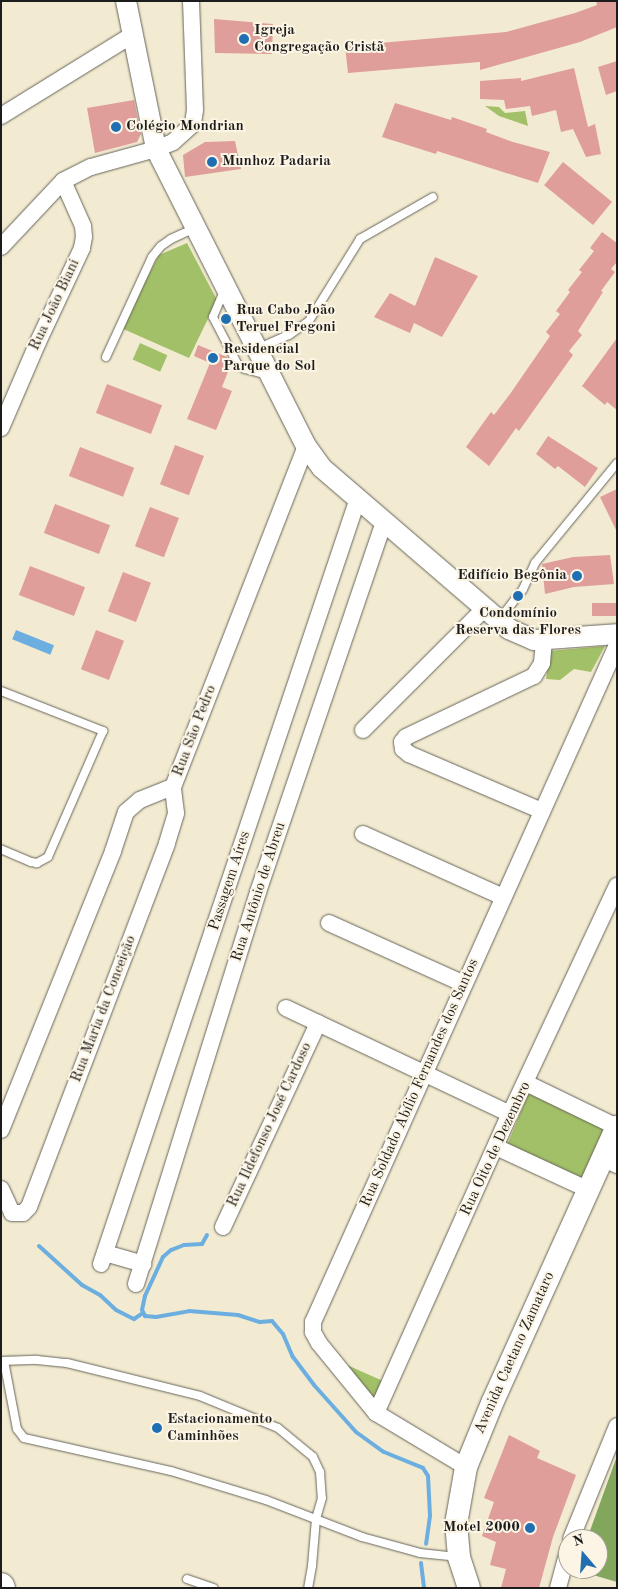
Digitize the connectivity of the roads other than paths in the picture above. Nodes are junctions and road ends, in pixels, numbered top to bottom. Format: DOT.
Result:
graph roads {
  1 [pos="126,1"];
  2 [pos="191,1"];
  3 [pos="132,35"];
  4 [pos="1,116"];
  5 [pos="156,149"];
  6 [pos="63,181"];
  7 [pos="433,197"];
  8 [pos="194,228"];
  9 [pos="1,247"];
  10 [pos="226,286"];
  11 [pos="257,349"];
  12 [pos="106,357"];
  13 [pos="271,376"];
  14 [pos="1,428"];
  15 [pos="306,446"];
  16 [pos="617,464"];
  17 [pos="358,498"];
  18 [pos="384,521"];
  19 [pos="492,614"];
  20 [pos="617,634"];
  21 [pos="544,640"];
  22 [pos="617,645"];
  23 [pos="1,691"];
  24 [pos="363,730"];
  25 [pos="173,787"];
  26 [pos="542,811"];
  27 [pos="363,834"];
  28 [pos="1,850"];
  29 [pos="617,886"];
  30 [pos="503,897"];
  31 [pos="329,923"];
  32 [pos="464,984"];
  33 [pos="286,1008"];
  34 [pos="318,1023"];
  35 [pos="424,1073"];
  36 [pos="526,1083"];
  37 [pos="510,1114"];
  38 [pos="617,1127"];
  39 [pos="1,1130"];
  40 [pos="496,1147"];
  41 [pos="609,1162"];
  42 [pos="1,1189"];
  43 [pos="587,1189"];
  44 [pos="223,1227"];
  45 [pos="143,1264"];
  46 [pos="136,1284"];
  47 [pos="3,1361"];
  48 [pos="376,1412"];
  49 [pos="617,1426"];
  50 [pos="466,1467"];
  51 [pos="316,1519"];
  52 [pos="575,1529"];
  53 [pos="459,1557"];
  54 [pos="187,1579"];
  55 [pos="213,1588"];
  56 [pos="308,1588"];
  57 [pos="469,1588"];
  1 -- 3 [label="street"];
  2 -- 5 [label="street"];
  3 -- 4 [label="street"];
  3 -- 5 [label="street"];
  5 -- 6 [label="street"];
  5 -- 8 [label="street"];
  6 -- 9 [label="street"];
  6 -- 14 [label="street, Rua João Biani"];
  7 -- 11 [label="lane"];
  8 -- 10 [label="street"];
  8 -- 12 [label="lane"];
  10 -- 11 [label="street"];
  10 -- 13 [label="lane"];
  11 -- 13 [label="street"];
  13 -- 15 [label="street"];
  15 -- 17 [label="street"];
  15 -- 25 [label="street, Rua São Pedro"];
  16 -- 19 [label="lane"];
  17 -- 18 [label="street"];
  17 -- 45 [label="street, Passagem Aíres"];
  18 -- 19 [label="street"];
  18 -- 45 [label="street, Rua Antônio de Abreu"];
  19 -- 21 [label="street"];
  19 -- 24 [label="street"];
  20 -- 21 [label="street"];
  21 -- 26 [label="street"];
  22 -- 26 [label="street, Rua Soldado Abílio Fernandes dos Santos"];
  23 -- 28 [label="lane"];
  25 -- 39 [label="street, Rua São Pedro"];
  25 -- 42 [label="street, Rua Maria da Conceição"];
  26 -- 30 [label="street, Rua Soldado Abílio Fernandes dos Santos"];
  27 -- 30 [label="street"];
  29 -- 36 [label="street, Rua Oito de Dezembro"];
  30 -- 32 [label="street, Rua Soldado Abílio Fernandes dos Santos"];
  31 -- 32 [label="street"];
  32 -- 35 [label="street, Rua Soldado Abílio Fernandes dos Santos"];
  33 -- 34 [label="street"];
  34 -- 35 [label="street"];
  34 -- 44 [label="street, Rua Ildefonso José Cardoso"];
  35 -- 37 [label="street"];
  35 -- 48 [label="street, Rua Soldado Abílio Fernandes dos Santos"];
  36 -- 37 [label="street, Rua Oito de Dezembro"];
  36 -- 38 [label="street"];
  37 -- 40 [label="street, Rua Oito de Dezembro"];
  38 -- 41 [label="main road, Avenida Caetano Zamataro"];
  40 -- 43 [label="street"];
  40 -- 48 [label="street, Rua Oito de Dezembro"];
  41 -- 43 [label="main road, Avenida Caetano Zamataro"];
  43 -- 50 [label="main road, Avenida Caetano Zamataro"];
  45 -- 46 [label="street, Rua Antônio de Abreu"];
  47 -- 51 [label="lane"];
  47 -- 51 [label="lane"];
  48 -- 50 [label="street, Rua Soldado Abílio Fernandes dos Santos"];
  49 -- 52 [label="street"];
  50 -- 53 [label="main road, Avenida Caetano Zamataro"];
  51 -- 53 [label="lane"];
  51 -- 56 [label="lane"];
  53 -- 57 [label="main road, Avenida Caetano Zamataro"];
  54 -- 55 [label="lane"];
}
